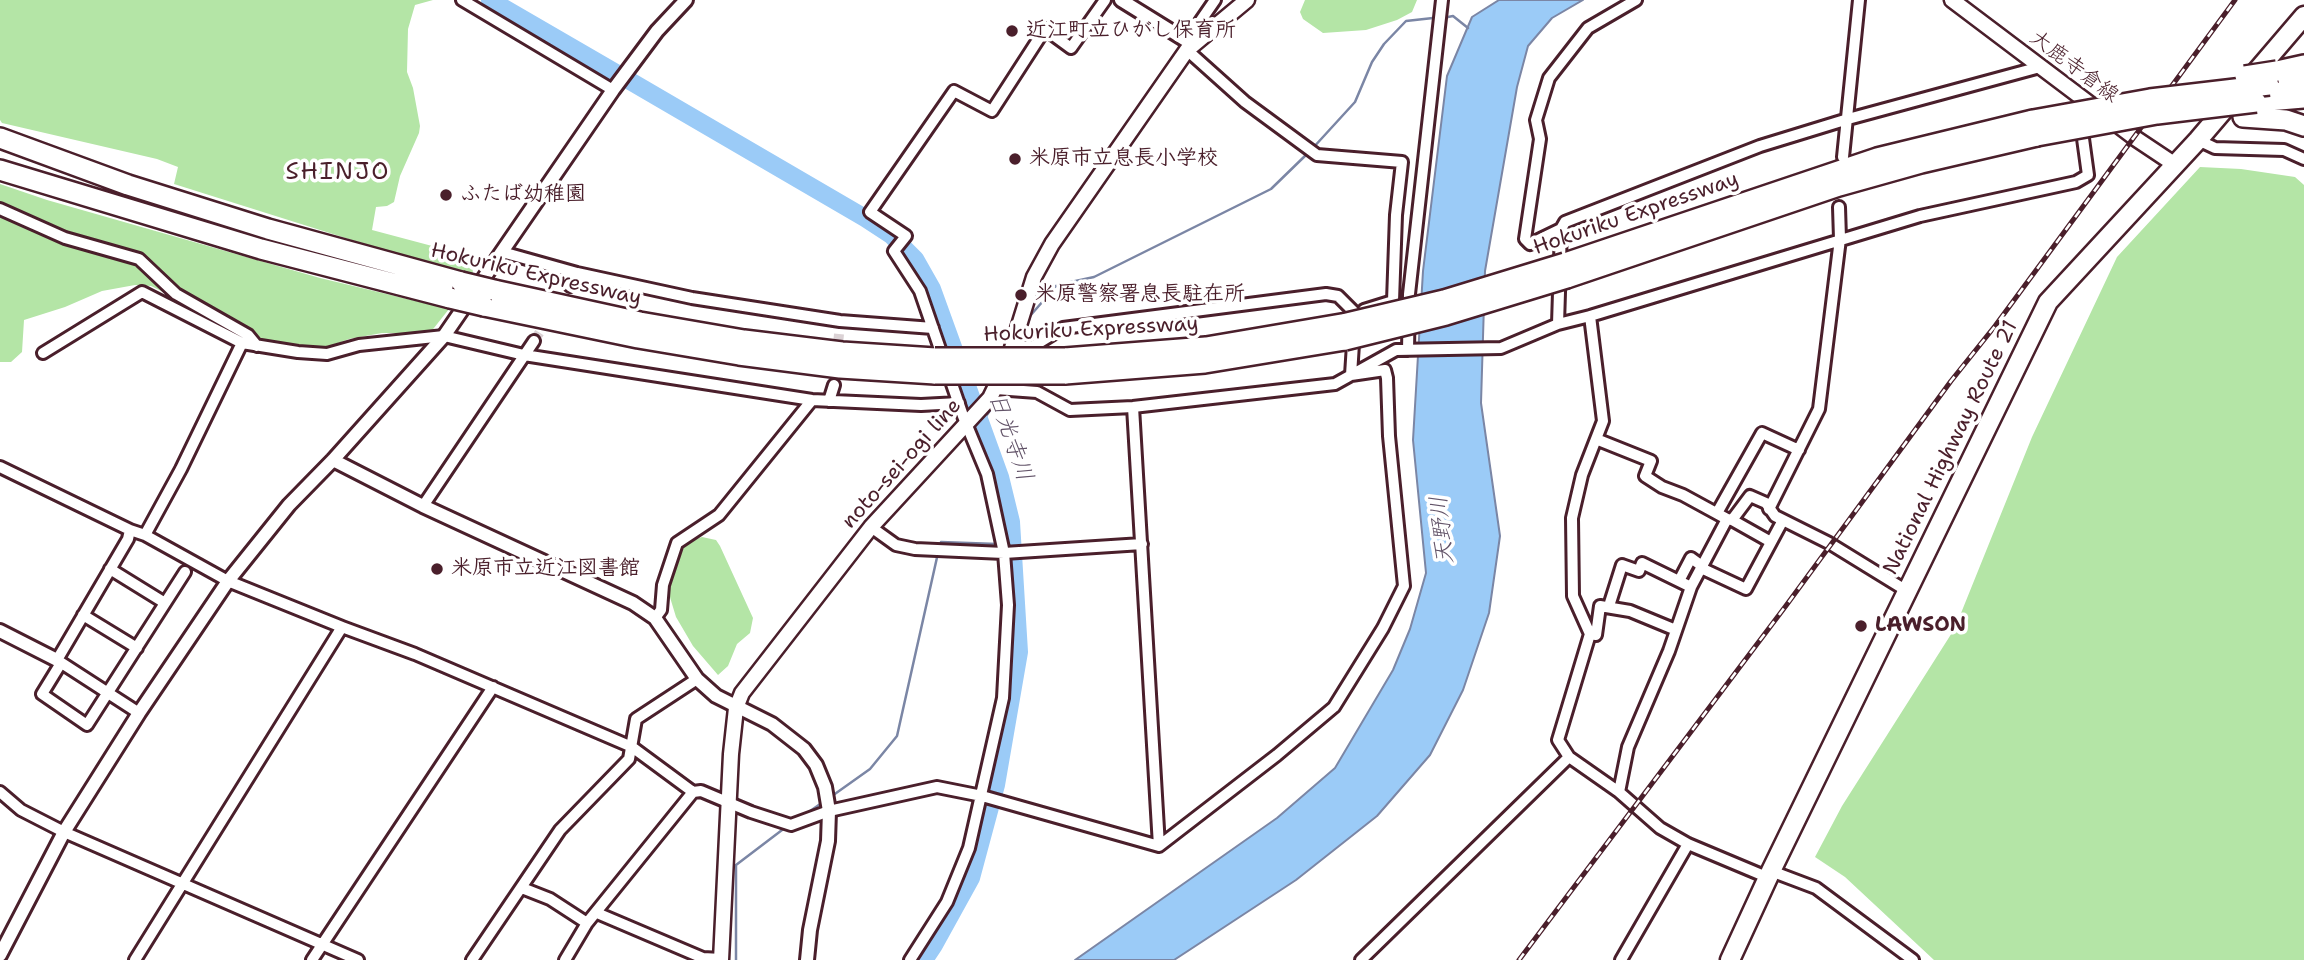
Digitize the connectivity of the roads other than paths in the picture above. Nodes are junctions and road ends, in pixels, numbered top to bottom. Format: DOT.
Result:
graph roads {
  1 [pos="462,0"];
  2 [pos="686,0"];
  3 [pos="1105,0"];
  4 [pos="1121,0"];
  5 [pos="1215,0"];
  6 [pos="1247,0"];
  7 [pos="1439,0"];
  8 [pos="1636,0"];
  9 [pos="1859,0"];
  10 [pos="1952,0"];
  11 [pos="2304,16"];
  12 [pos="1190,47"];
  13 [pos="2304,65"];
  14 [pos="2040,67"];
  15 [pos="2273,78"];
  16 [pos="2304,82"];
  17 [pos="613,90"];
  18 [pos="2304,98"];
  19 [pos="2082,103"];
  20 [pos="2249,109"];
  21 [pos="1848,119"];
  22 [pos="2304,127"];
  23 [pos="2036,132"];
  24 [pos="0,138"];
  25 [pos="2198,140"];
  26 [pos="1843,157"];
  27 [pos="2304,159"];
  28 [pos="2174,163"];
  29 [pos="0,170"];
  30 [pos="1839,207"];
  31 [pos="0,209"];
  32 [pos="1561,229"];
  33 [pos="1840,239"];
  34 [pos="502,252"];
  35 [pos="1566,270"];
  36 [pos="577,273"];
  37 [pos="569,286"];
  38 [pos="455,290"];
  39 [pos="1590,316"];
  40 [pos="840,321"];
  41 [pos="1558,324"];
  42 [pos="1349,325"];
  43 [pos="933,328"];
  44 [pos="839,334"];
  45 [pos="444,336"];
  46 [pos="534,341"];
  47 [pos="242,343"];
  48 [pos="257,345"];
  49 [pos="1013,347"];
  50 [pos="1408,350"];
  51 [pos="43,353"];
  52 [pos="524,355"];
  53 [pos="1351,375"];
  54 [pos="834,385"];
  55 [pos="996,389"];
  56 [pos="812,400"];
  57 [pos="830,401"];
  58 [pos="959,403"];
  59 [pos="1133,407"];
  60 [pos="969,421"];
  61 [pos="1596,439"];
  62 [pos="1799,450"];
  63 [pos="333,460"];
  64 [pos="0,467"];
  65 [pos="423,506"];
  66 [pos="1769,509"];
  67 [pos="1717,513"];
  68 [pos="1730,519"];
  69 [pos="1783,520"];
  70 [pos="871,527"];
  71 [pos="130,530"];
  72 [pos="145,535"];
  73 [pos="1771,541"];
  74 [pos="1142,544"];
  75 [pos="1004,553"];
  76 [pos="1702,567"];
  77 [pos="110,569"];
  78 [pos="185,572"];
  79 [pos="228,581"];
  80 [pos="1679,581"];
  81 [pos="1691,587"];
  82 [pos="1907,592"];
  83 [pos="165,603"];
  84 [pos="1608,606"];
  85 [pos="83,615"];
  86 [pos="655,618"];
  87 [pos="342,627"];
  88 [pos="0,631"];
  89 [pos="1676,631"];
  90 [pos="1590,634"];
  91 [pos="136,648"];
  92 [pos="59,661"];
  93 [pos="697,679"];
  94 [pos="493,687"];
  95 [pos="109,693"];
  96 [pos="736,708"];
  97 [pos="139,713"];
  98 [pos="632,747"];
  99 [pos="1569,757"];
  100 [pos="0,792"];
  101 [pos="693,792"];
  102 [pos="1619,792"];
  103 [pos="983,797"];
  104 [pos="729,804"];
  105 [pos="829,811"];
  106 [pos="64,832"];
  107 [pos="1688,844"];
  108 [pos="1159,846"];
  109 [pos="1770,874"];
  110 [pos="183,883"];
  111 [pos="522,888"];
  112 [pos="597,913"];
  113 [pos="587,923"];
  114 [pos="322,944"];
  115 [pos="0,955"];
  116 [pos="721,959"];
  117 [pos="135,960"];
  118 [pos="312,960"];
  119 [pos="358,960"];
  120 [pos="472,960"];
  121 [pos="565,960"];
  122 [pos="807,960"];
  123 [pos="911,960"];
  124 [pos="1361,960"];
  125 [pos="1621,960"];
  126 [pos="1730,960"];
  127 [pos="1913,960"];
  1 -- 17 [label="street"];
  2 -- 17 [label="street"];
  3 -- 43 [label="street"];
  4 -- 12 [label="street"];
  5 -- 12 [label="street"];
  6 -- 12 [label="main road, noto-sei-ogi line"];
  7 -- 50 [label="street"];
  8 -- 32 [label="street"];
  9 -- 21 [label="street"];
  10 -- 14 [label="main road, 大鹿寺倉線"];
  11 -- 25 [label="highway, National Highway Route 21"];
  12 -- 42 [label="street"];
  12 -- 49 [label="main road, noto-sei-ogi line"];
  13 -- 15 [label="highway"];
  14 -- 19 [label="main road, 大鹿寺倉線"];
  14 -- 21 [label="street"];
  15 -- 16 [label="highway"];
  15 -- 19 [label="highway, Hokuriku Expressway, bridge"];
  17 -- 34 [label="street"];
  18 -- 20 [label="highway, Hokuriku Expressway"];
  19 -- 23 [label="highway, Hokuriku Expressway, bridge"];
  19 -- 28 [label="main road, 大鹿寺倉線"];
  19 -- 33 [label="street"];
  20 -- 22 [label="highway"];
  20 -- 23 [label="highway, Hokuriku Expressway, bridge"];
  21 -- 26 [label="street"];
  21 -- 32 [label="street"];
  23 -- 35 [label="highway, Hokuriku Expressway"];
  23 -- 35 [label="highway, Hokuriku Expressway"];
  24 -- 38 [label="highway, Hokuriku Expressway"];
  25 -- 27 [label="street"];
  25 -- 28 [label="highway, National Highway Route 21"];
  28 -- 82 [label="highway, National Highway Route 21"];
  29 -- 38 [label="highway, Hokuriku Expressway"];
  30 -- 33 [label="street"];
  31 -- 48 [label="street"];
  32 -- 41 [label="street"];
  33 -- 39 [label="street"];
  33 -- 62 [label="street"];
  34 -- 36 [label="street"];
  34 -- 45 [label="street"];
  35 -- 42 [label="highway, Hokuriku Expressway, bridge"];
  36 -- 37 [label="street"];
  36 -- 40 [label="street"];
  38 -- 42 [label="highway, Hokuriku Expressway, bridge"];
  39 -- 41 [label="street"];
  39 -- 61 [label="street"];
  40 -- 43 [label="street"];
  40 -- 44 [label="street"];
  41 -- 50 [label="street"];
  42 -- 49 [label="street"];
  42 -- 53 [label="street"];
  43 -- 58 [label="street"];
  45 -- 48 [label="street"];
  45 -- 52 [label="street"];
  45 -- 63 [label="street"];
  46 -- 52 [label="street"];
  47 -- 48 [label="street"];
  47 -- 51 [label="street"];
  47 -- 72 [label="street"];
  49 -- 55 [label="main road, noto-sei-ogi line"];
  50 -- 53 [label="street"];
  52 -- 56 [label="street"];
  52 -- 65 [label="street"];
  53 -- 59 [label="street"];
  53 -- 108 [label="street"];
  54 -- 57 [label="street"];
  55 -- 59 [label="street"];
  55 -- 60 [label="main road, noto-sei-ogi line"];
  56 -- 57 [label="street"];
  56 -- 86 [label="street"];
  57 -- 58 [label="street"];
  58 -- 60 [label="street"];
  59 -- 74 [label="street"];
  60 -- 70 [label="main road, noto-sei-ogi line"];
  60 -- 75 [label="street"];
  61 -- 67 [label="street"];
  61 -- 90 [label="street"];
  62 -- 66 [label="street"];
  62 -- 67 [label="street"];
  63 -- 65 [label="street"];
  63 -- 79 [label="street"];
  64 -- 71 [label="street"];
  65 -- 86 [label="street"];
  66 -- 68 [label="street"];
  66 -- 69 [label="street"];
  67 -- 68 [label="street"];
  68 -- 73 [label="street"];
  68 -- 76 [label="street"];
  69 -- 73 [label="street"];
  69 -- 82 [label="street"];
  70 -- 75 [label="street"];
  70 -- 96 [label="main road, noto-sei-ogi line"];
  71 -- 72 [label="street"];
  71 -- 77 [label="street"];
  72 -- 79 [label="street"];
  73 -- 76 [label="street"];
  74 -- 75 [label="street"];
  74 -- 108 [label="street"];
  75 -- 103 [label="street"];
  76 -- 80 [label="street"];
  76 -- 81 [label="street"];
  77 -- 83 [label="street"];
  77 -- 85 [label="street"];
  78 -- 83 [label="street"];
  79 -- 87 [label="street"];
  79 -- 97 [label="street"];
  80 -- 81 [label="street"];
  80 -- 84 [label="street"];
  81 -- 89 [label="street"];
  82 -- 109 [label="highway, National Highway Route 21"];
  83 -- 91 [label="street"];
  84 -- 89 [label="street"];
  84 -- 90 [label="street"];
  85 -- 91 [label="street"];
  85 -- 92 [label="street"];
  86 -- 93 [label="street"];
  87 -- 94 [label="street"];
  87 -- 110 [label="street"];
  88 -- 92 [label="street"];
  89 -- 102 [label="street"];
  90 -- 99 [label="street"];
  91 -- 95 [label="street"];
  92 -- 95 [label="street"];
  92 -- 95 [label="street"];
  93 -- 96 [label="street"];
  93 -- 98 [label="street"];
  94 -- 98 [label="street"];
  94 -- 114 [label="street"];
  95 -- 97 [label="street"];
  96 -- 104 [label="main road, noto-sei-ogi line"];
  96 -- 105 [label="street"];
  97 -- 106 [label="street"];
  98 -- 101 [label="street"];
  98 -- 111 [label="street"];
  99 -- 102 [label="street"];
  99 -- 124 [label="street"];
  100 -- 106 [label="street"];
  101 -- 104 [label="street"];
  101 -- 112 [label="street"];
  102 -- 107 [label="street"];
  103 -- 105 [label="street"];
  103 -- 108 [label="street"];
  103 -- 123 [label="street"];
  104 -- 105 [label="street"];
  104 -- 116 [label="main road, noto-sei-ogi line"];
  105 -- 122 [label="street"];
  106 -- 110 [label="street"];
  106 -- 115 [label="street"];
  107 -- 109 [label="street"];
  107 -- 125 [label="street"];
  109 -- 126 [label="highway, National Highway Route 21"];
  109 -- 127 [label="street"];
  110 -- 114 [label="street"];
  110 -- 117 [label="street"];
  111 -- 113 [label="street"];
  111 -- 120 [label="street"];
  112 -- 113 [label="street"];
  112 -- 116 [label="street"];
  113 -- 121 [label="street"];
  114 -- 118 [label="street"];
  114 -- 119 [label="street"];
}
